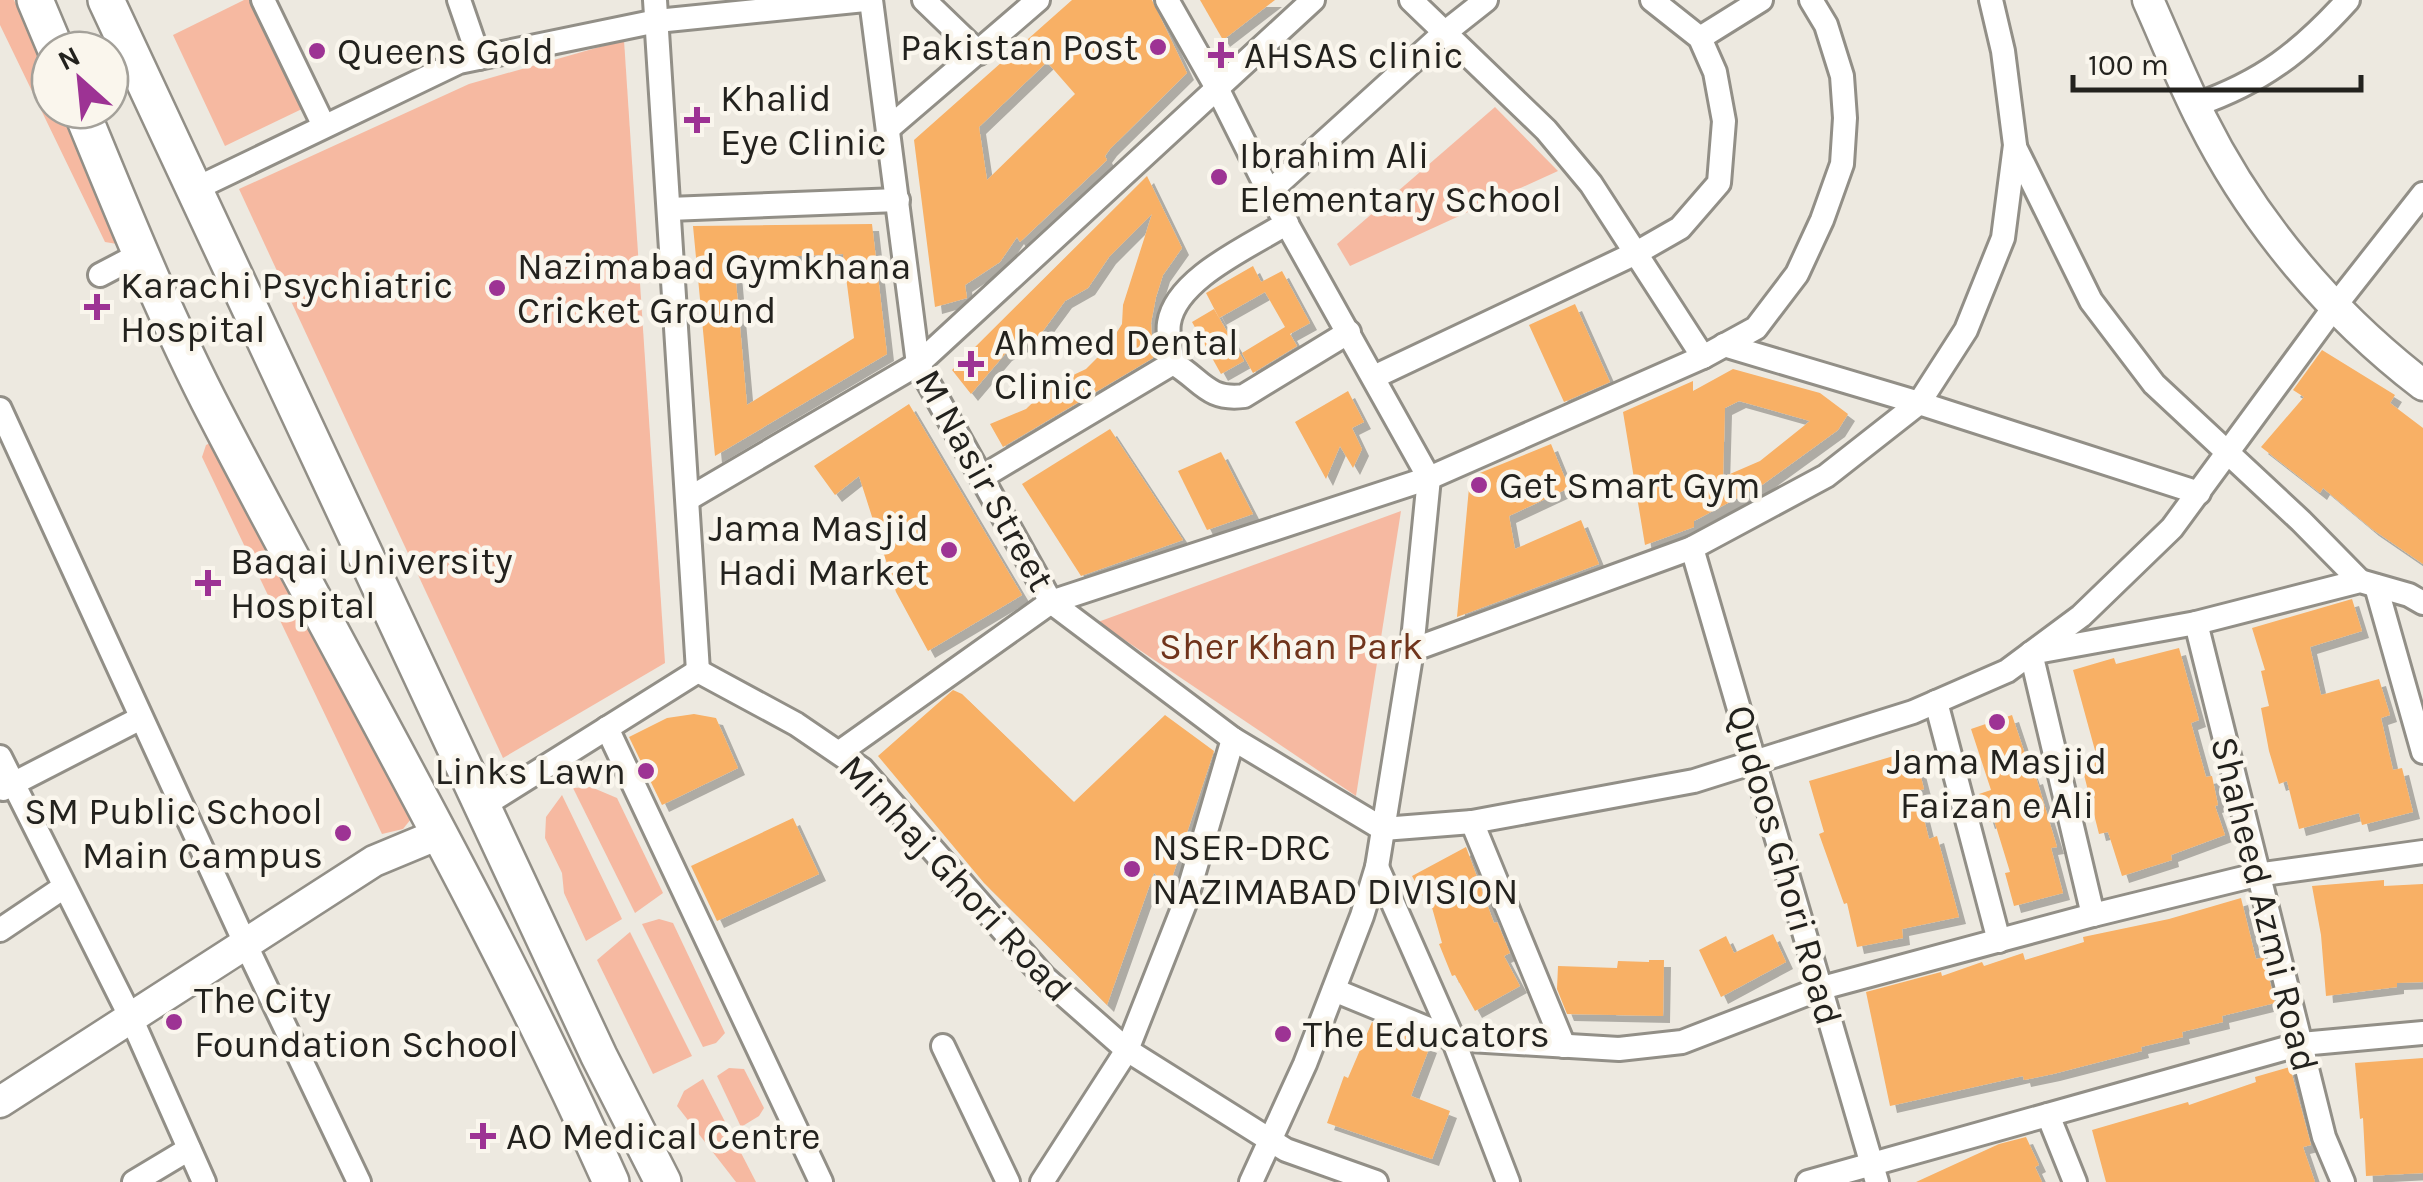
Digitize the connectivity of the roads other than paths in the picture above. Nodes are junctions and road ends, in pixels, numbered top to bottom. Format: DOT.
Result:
graph roads {
  1 [pos="35,0"];
  2 [pos="106,0"];
  3 [pos="263,0"];
  4 [pos="459,0"];
  5 [pos="868,0"];
  6 [pos="924,0"];
  7 [pos="1038,0"];
  8 [pos="1167,0"];
  9 [pos="1313,0"];
  10 [pos="1411,0"];
  11 [pos="1486,0"];
  12 [pos="1652,0"];
  13 [pos="1760,0"];
  14 [pos="1812,0"];
  15 [pos="1991,0"];
  16 [pos="2148,0"];
  17 [pos="2348,0"];
  18 [pos="656,10"];
  19 [pos="48,30"];
  20 [pos="1443,34"];
  21 [pos="1700,38"];
  22 [pos="979,53"];
  23 [pos="480,58"];
  24 [pos="1217,88"];
  25 [pos="2196,105"];
  26 [pos="324,126"];
  27 [pos="889,128"];
  28 [pos="90,130"];
  29 [pos="2014,145"];
  30 [pos="193,190"];
  31 [pos="1269,192"];
  32 [pos="2423,194"];
  33 [pos="898,200"];
  34 [pos="669,209"];
  35 [pos="1287,224"];
  36 [pos="142,252"];
  37 [pos="1638,252"];
  38 [pos="100,275"];
  39 [pos="2335,306"];
  40 [pos="1348,332"];
  41 [pos="1724,345"];
  42 [pos="1703,357"];
  43 [pos="1173,362"];
  44 [pos="918,364"];
  45 [pos="1374,377"];
  46 [pos="2423,385"];
  47 [pos="1919,402"];
  48 [pos="0,409"];
  49 [pos="5,434"];
  50 [pos="2228,452"];
  51 [pos="982,477"];
  52 [pos="1429,478"];
  53 [pos="2199,492"];
  54 [pos="688,499"];
  55 [pos="1692,548"];
  56 [pos="2368,584"];
  57 [pos="1051,602"];
  58 [pos="2423,603"];
  59 [pos="2196,623"];
  60 [pos="1412,650"];
  61 [pos="2031,653"];
  62 [pos="698,671"];
  63 [pos="1936,702"];
  64 [pos="141,718"];
  65 [pos="607,728"];
  66 [pos="1233,740"];
  67 [pos="840,752"];
  68 [pos="2423,752"];
  69 [pos="0,757"];
  70 [pos="1754,762"];
  71 [pos="6,787"];
  72 [pos="483,806"];
  73 [pos="1472,822"];
  74 [pos="1383,829"];
  75 [pos="438,834"];
  76 [pos="2423,852"];
  77 [pos="1377,867"];
  78 [pos="2256,875"];
  79 [pos="64,887"];
  80 [pos="2093,915"];
  81 [pos="0,930"];
  82 [pos="2000,940"];
  83 [pos="245,944"];
  84 [pos="1822,988"];
  85 [pos="1334,990"];
  86 [pos="132,1020"];
  87 [pos="2423,1033"];
  88 [pos="1453,1039"];
  89 [pos="2301,1044"];
  90 [pos="943,1046"];
  91 [pos="1564,1046"];
  92 [pos="1127,1050"];
  93 [pos="599,1056"];
  94 [pos="562,1073"];
  95 [pos="0,1102"];
  96 [pos="2048,1114"];
  97 [pos="1270,1140"];
  98 [pos="189,1149"];
  99 [pos="1874,1173"];
  100 [pos="134,1182"];
  101 [pos="204,1182"];
  102 [pos="358,1182"];
  103 [pos="591,1182"];
  104 [pos="611,1182"];
  105 [pos="663,1182"];
  106 [pos="682,1182"];
  107 [pos="821,1182"];
  108 [pos="1008,1182"];
  109 [pos="1042,1182"];
  110 [pos="1251,1182"];
  111 [pos="1376,1182"];
  112 [pos="1508,1182"];
  113 [pos="1808,1182"];
  114 [pos="2074,1182"];
  115 [pos="2343,1182"];
  1 -- 19 [label="main road"];
  2 -- 30 [label="main road"];
  3 -- 26 [label="street"];
  4 -- 23 [label="street"];
  5 -- 18 [label="street"];
  5 -- 27 [label="street, M Nasir Street"];
  6 -- 22 [label="street"];
  7 -- 22 [label="street"];
  8 -- 24 [label="street"];
  9 -- 24 [label="street"];
  10 -- 20 [label="street"];
  11 -- 20 [label="street"];
  12 -- 21 [label="street"];
  13 -- 21 [label="street"];
  14 -- 41 [label="street"];
  15 -- 29 [label="street"];
  16 -- 25 [label="street"];
  17 -- 25 [label="street"];
  18 -- 23 [label="street"];
  18 -- 34 [label="street"];
  20 -- 31 [label="street"];
  20 -- 37 [label="street"];
  21 -- 37 [label="street"];
  22 -- 27 [label="street"];
  23 -- 26 [label="street"];
  24 -- 31 [label="street"];
  24 -- 44 [label="street"];
  25 -- 39 [label="street"];
  26 -- 30 [label="street"];
  27 -- 33 [label="street, M Nasir Street"];
  28 -- 36 [label="main road"];
  29 -- 47 [label="street"];
  29 -- 50 [label="street"];
  30 -- 72 [label="main road"];
  31 -- 35 [label="street"];
  32 -- 39 [label="street"];
  33 -- 34 [label="street"];
  33 -- 44 [label="street, M Nasir Street"];
  34 -- 54 [label="street"];
  35 -- 40 [label="street"];
  35 -- 43 [label="street"];
  36 -- 38 [label="street"];
  36 -- 75 [label="main road"];
  37 -- 42 [label="street"];
  37 -- 45 [label="street"];
  39 -- 46 [label="street"];
  39 -- 50 [label="street"];
  40 -- 43 [label="street"];
  40 -- 45 [label="street"];
  41 -- 42 [label="street"];
  41 -- 47 [label="street"];
  42 -- 52 [label="street"];
  43 -- 51 [label="street"];
  44 -- 51 [label="street, M Nasir Street"];
  44 -- 54 [label="street"];
  45 -- 52 [label="street"];
  47 -- 53 [label="street"];
  47 -- 55 [label="street"];
  48 -- 49 [label="street"];
  49 -- 64 [label="street"];
  50 -- 53 [label="street"];
  50 -- 56 [label="street"];
  51 -- 57 [label="street, M Nasir Street"];
  52 -- 57 [label="street"];
  52 -- 60 [label="street"];
  53 -- 61 [label="street"];
  54 -- 62 [label="street"];
  55 -- 60 [label="street"];
  55 -- 70 [label="street, Qudoos Ghori Road"];
  56 -- 58 [label="street"];
  56 -- 59 [label="street"];
  56 -- 68 [label="street"];
  57 -- 66 [label="street, M Nasir Street"];
  57 -- 67 [label="street"];
  59 -- 61 [label="street"];
  59 -- 78 [label="street, Shaheed Azmi Road"];
  60 -- 74 [label="street"];
  61 -- 63 [label="street"];
  61 -- 80 [label="street"];
  62 -- 65 [label="street"];
  62 -- 67 [label="street, Minhaj Ghori Road"];
  63 -- 70 [label="street"];
  63 -- 82 [label="street"];
  64 -- 71 [label="street"];
  64 -- 83 [label="street"];
  65 -- 72 [label="street"];
  65 -- 107 [label="street"];
  66 -- 74 [label="street, M Nasir Street"];
  66 -- 92 [label="street"];
  67 -- 92 [label="street, Minhaj Ghori Road"];
  69 -- 71 [label="street"];
  70 -- 73 [label="street"];
  70 -- 84 [label="street, Qudoos Ghori Road"];
  71 -- 79 [label="street"];
  72 -- 93 [label="main road"];
  73 -- 74 [label="street"];
  73 -- 91 [label="street"];
  74 -- 77 [label="street"];
  75 -- 83 [label="street"];
  75 -- 94 [label="main road"];
  76 -- 78 [label="street"];
  77 -- 85 [label="street"];
  77 -- 88 [label="street"];
  78 -- 80 [label="street"];
  78 -- 89 [label="street, Shaheed Azmi Road"];
  79 -- 81 [label="street"];
  79 -- 86 [label="street"];
  80 -- 82 [label="street"];
  82 -- 84 [label="street"];
  83 -- 86 [label="street"];
  83 -- 102 [label="street"];
  84 -- 91 [label="street"];
  84 -- 99 [label="street, Qudoos Ghori Road"];
  85 -- 88 [label="street"];
  85 -- 97 [label="street"];
  86 -- 95 [label="street"];
  86 -- 98 [label="street"];
  87 -- 89 [label="street"];
  88 -- 91 [label="street"];
  88 -- 112 [label="street"];
  89 -- 96 [label="street"];
  89 -- 115 [label="street, Shaheed Azmi Road"];
  90 -- 108 [label="street"];
  92 -- 97 [label="street, Minhaj Ghori Road"];
  92 -- 109 [label="street"];
  93 -- 105 [label="main road"];
  93 -- 106 [label="main road"];
  94 -- 103 [label="main road"];
  94 -- 104 [label="main road"];
  96 -- 99 [label="street"];
  96 -- 114 [label="street"];
  97 -- 110 [label="street"];
  97 -- 111 [label="street, Minhaj Ghori Road"];
  98 -- 100 [label="street"];
  98 -- 101 [label="street"];
  99 -- 113 [label="street"];
}
